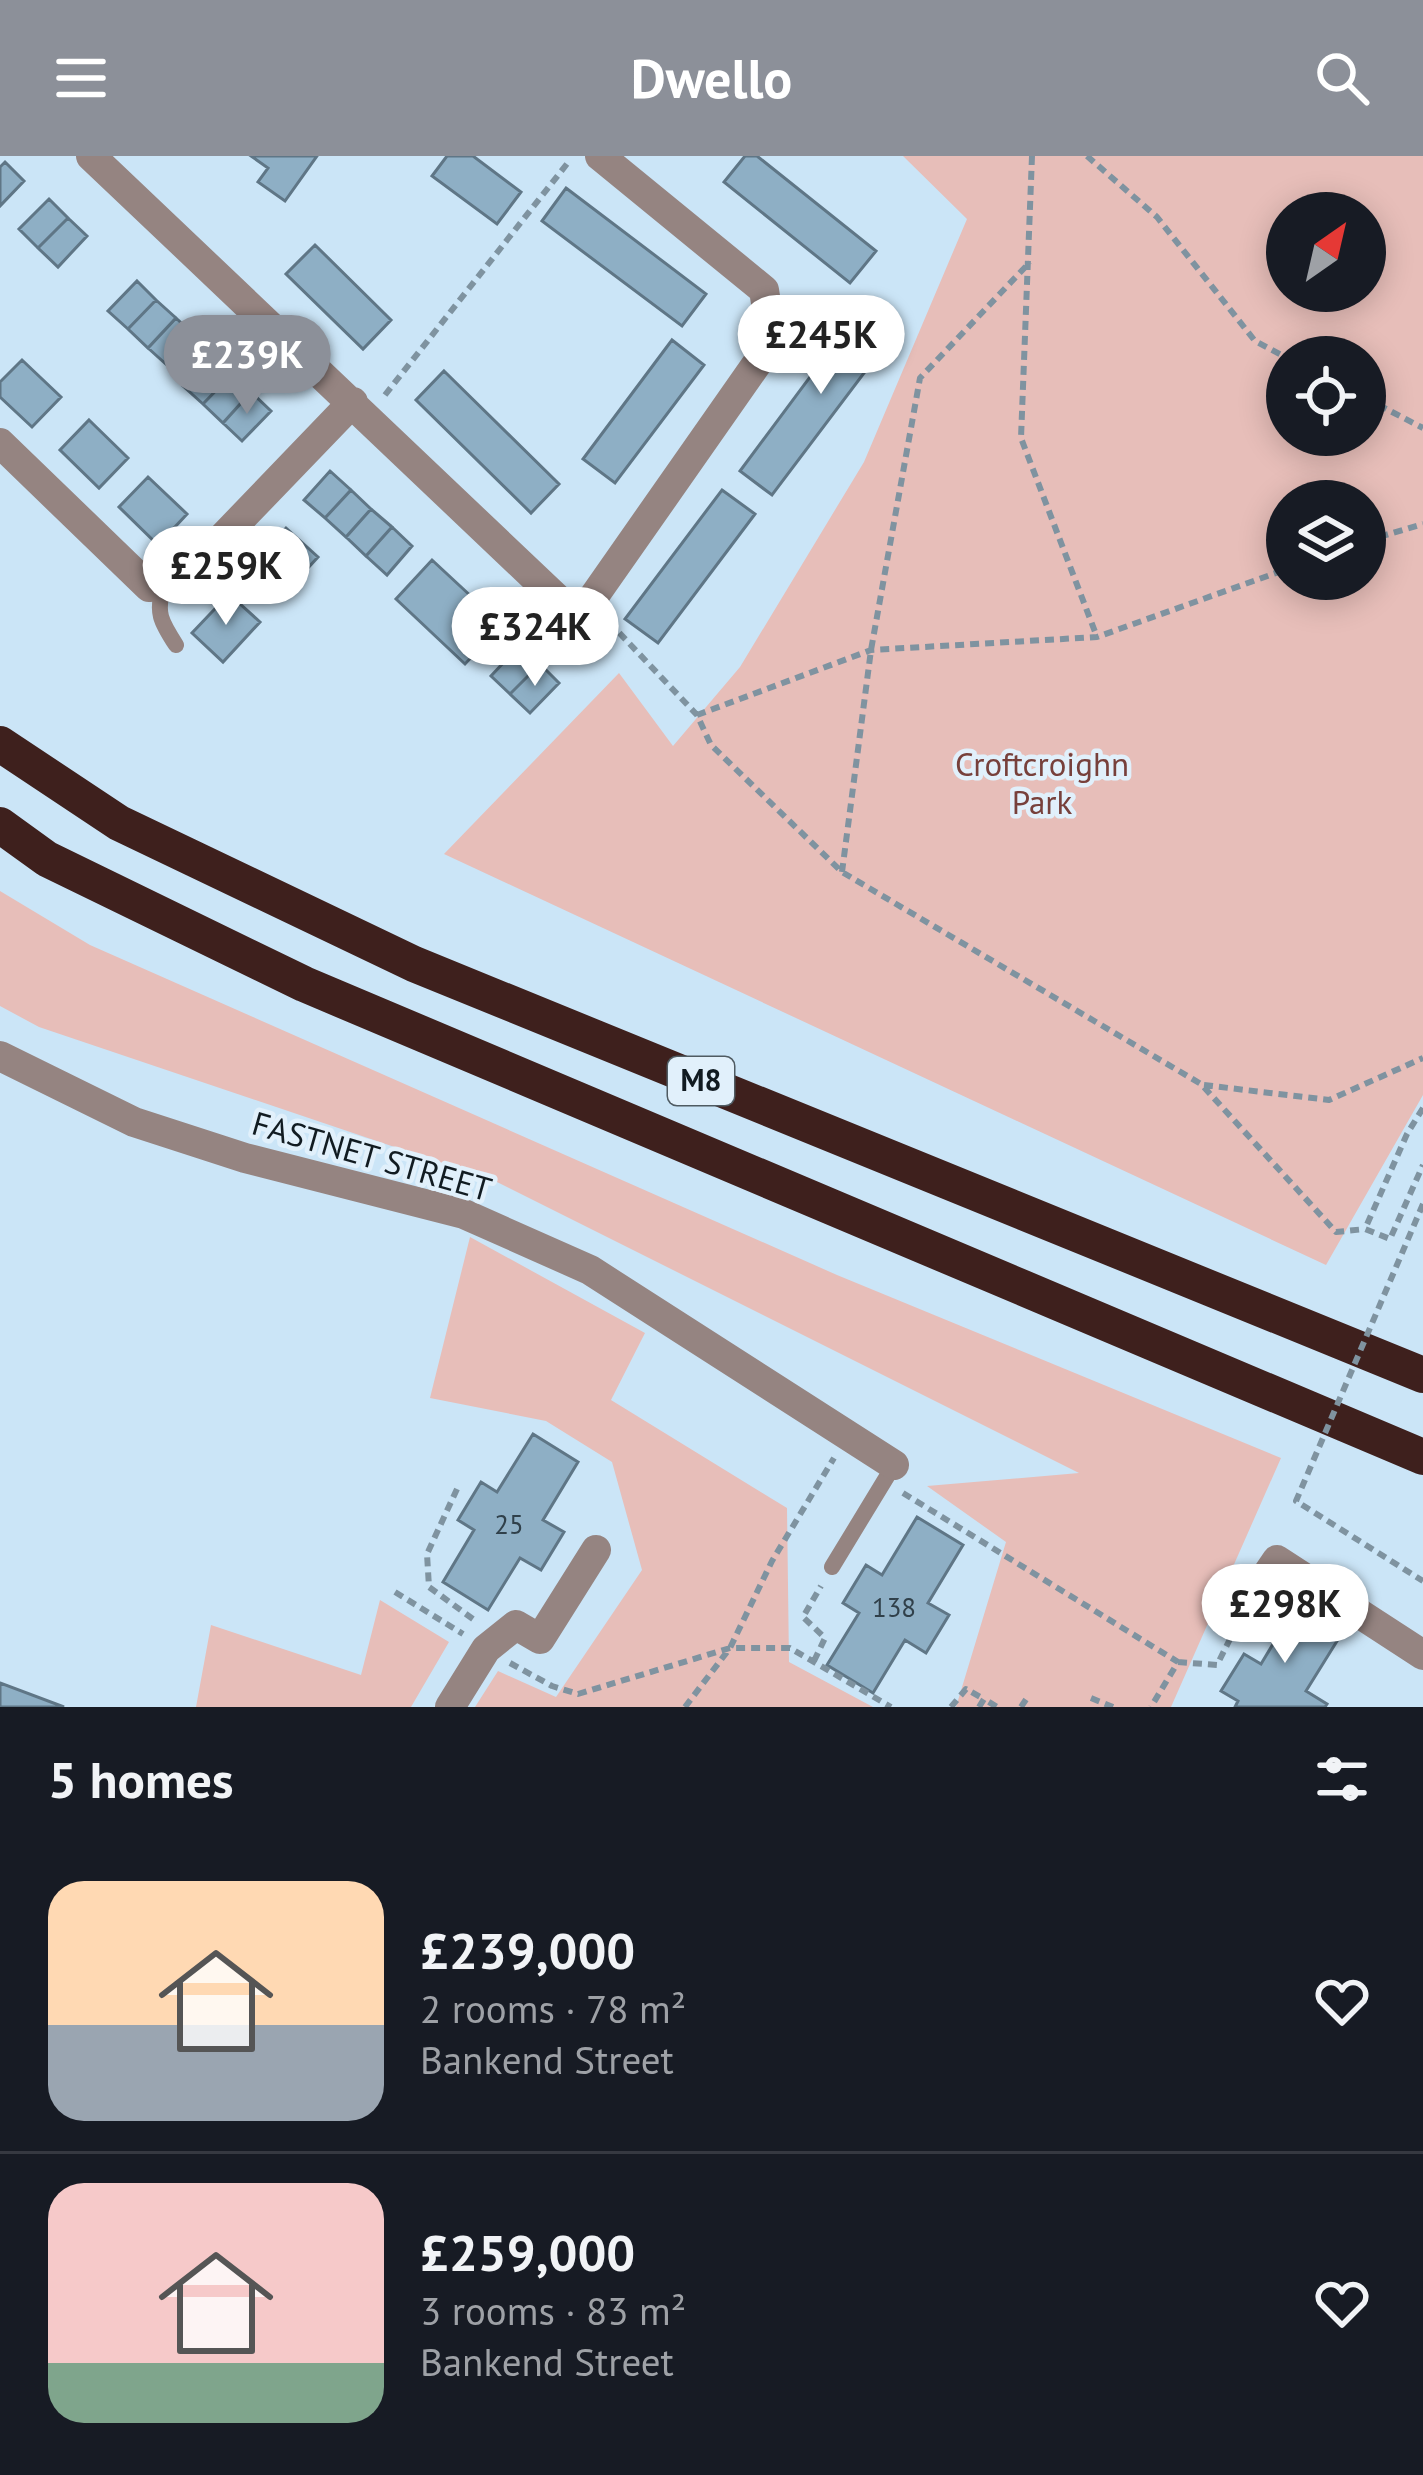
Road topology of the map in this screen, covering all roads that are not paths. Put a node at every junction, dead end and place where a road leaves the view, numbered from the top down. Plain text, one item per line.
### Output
1 (91, 156) edge
2 (620, 162) edge
3 (360, 409) junction
4 (0, 443) edge
5 (164, 586) junction
6 (176, 645) dead end
7 (0, 745) edge
8 (0, 825) edge
9 (0, 1056) edge
10 (1423, 1375) edge
11 (1423, 1457) edge
12 (889, 1473) joint
13 (596, 1550) dead end
14 (832, 1567) road end
15 (1245, 1607) road end
16 (1423, 1655) edge
17 (450, 1707) edge

1 - 3 street
2 - 3 street
3 - 5 street
4 - 5 street
5 - 6 lane
7 - 10 highway, M8
8 - 11 highway, M8
9 - 12 street, FASTNET STREET
12 - 14 lane
13 - 17 street
15 - 16 street

